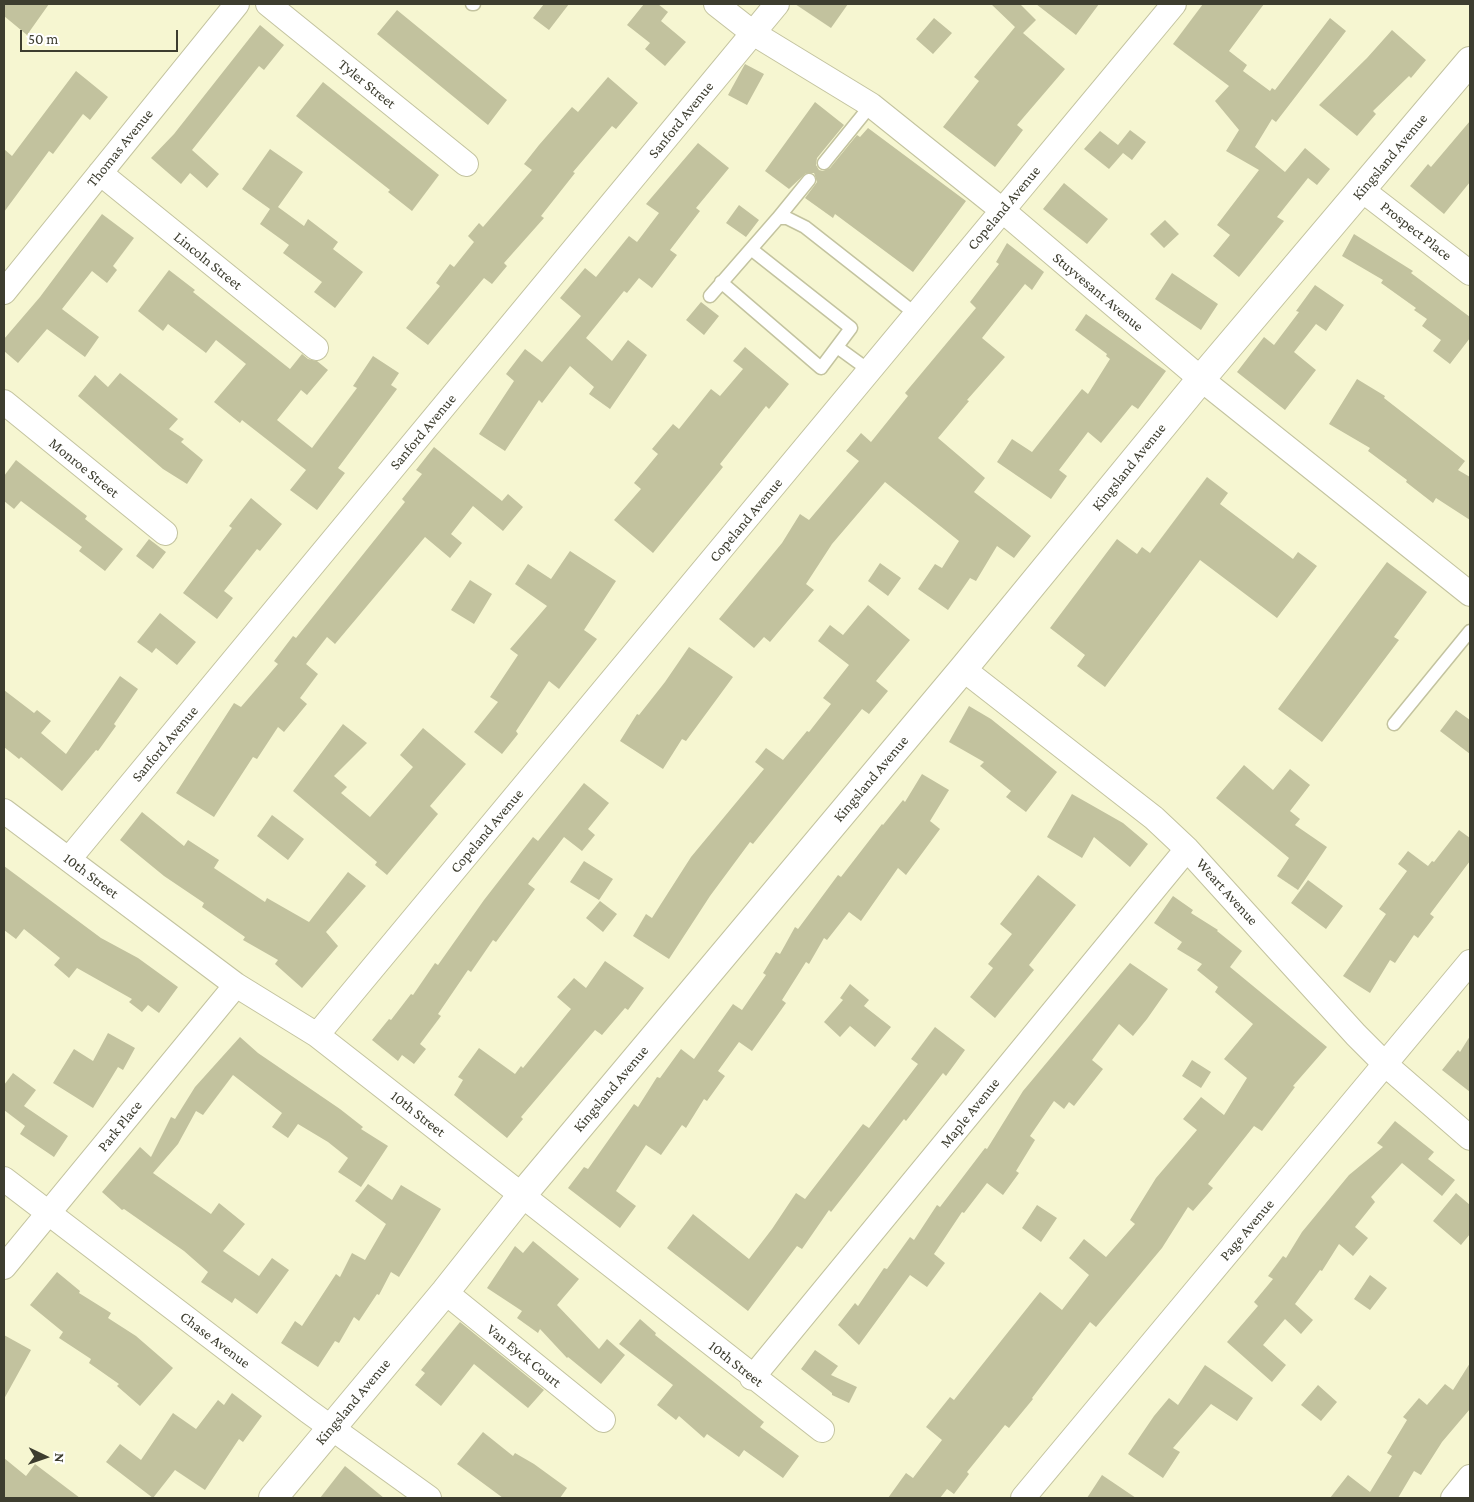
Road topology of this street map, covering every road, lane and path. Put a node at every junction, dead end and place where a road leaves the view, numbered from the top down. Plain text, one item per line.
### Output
1 (237, 4) edge
2 (268, 4) edge
3 (716, 4) edge
4 (777, 4) edge
5 (1174, 4) edge
6 (753, 33) junction
7 (1470, 61) edge
8 (871, 105) junction
9 (824, 163) dead end
10 (466, 164) dead end
11 (100, 173) junction
12 (809, 180) dead end
13 (1362, 190) junction
14 (1002, 210) junction
15 (778, 218) junction
16 (750, 249) junction
17 (1470, 273) edge
18 (722, 282) junction
19 (4, 292) edge
20 (710, 296) dead end
21 (917, 315) junction
22 (838, 347) junction
23 (316, 348) dead end
24 (870, 371) junction
25 (1201, 379) junction
26 (4, 402) edge
27 (165, 533) dead end
28 (1470, 594) edge
29 (1470, 631) edge
30 (963, 669) junction
31 (1394, 724) dead end
32 (4, 811) edge
33 (1187, 849) junction
34 (69, 859) junction
35 (1470, 962) edge
36 (236, 985) junction
37 (317, 1036) junction
38 (1386, 1065) junction
39 (1470, 1138) edge
40 (4, 1179) edge
41 (522, 1195) junction
42 (49, 1213) junction
43 (4, 1267) edge
44 (444, 1292) junction
45 (752, 1378) junction
46 (603, 1420) dead end
47 (332, 1428) junction
48 (822, 1430) dead end
49 (1470, 1477) edge
50 (273, 1498) edge
51 (429, 1498) edge
52 (1023, 1498) edge
53 (1453, 1498) edge

1 - 11 street, Thomas Avenue
2 - 10 street, Tyler Street
3 - 6 street, Stuyvesant Avenue
4 - 6 street, Sanford Avenue
5 - 14 street, Copeland Avenue
6 - 8 street, Stuyvesant Avenue
6 - 34 street, Sanford Avenue
7 - 13 main road, Kingsland Avenue
8 - 9 lane
8 - 14 street, Stuyvesant Avenue
11 - 19 street, Thomas Avenue
11 - 23 street, Lincoln Street
12 - 15 lane
13 - 17 street, Prospect Place
13 - 25 main road, Kingsland Avenue
14 - 21 street, Copeland Avenue
14 - 25 street, Stuyvesant Avenue
15 - 16 lane
15 - 21 lane
16 - 18 lane
16 - 22 lane
18 - 20 lane
18 - 22 lane
21 - 24 street, Copeland Avenue
22 - 24 lane
24 - 37 street, Copeland Avenue
25 - 28 street, Stuyvesant Avenue
25 - 30 main road, Kingsland Avenue
26 - 27 street, Monroe Street
29 - 31 lane
30 - 33 street, Weart Avenue
30 - 41 main road, Kingsland Avenue
32 - 34 street, 10th Street
33 - 38 street, Weart Avenue
33 - 45 street, Maple Avenue
34 - 36 street, 10th Street
35 - 38 street, Page Avenue
36 - 37 street, 10th Street
36 - 42 street, Park Place
37 - 41 street, 10th Street
38 - 39 street, Weart Avenue
38 - 52 street, Page Avenue
40 - 42 street, Chase Avenue
41 - 44 main road, Kingsland Avenue
41 - 45 street, 10th Street
42 - 43 street, Park Place
42 - 47 street, Chase Avenue
44 - 46 street, Van Eyck Court
44 - 47 main road, Kingsland Avenue
45 - 48 street, 10th Street
47 - 50 main road, Kingsland Avenue
47 - 51 street, Chase Avenue
49 - 53 street

